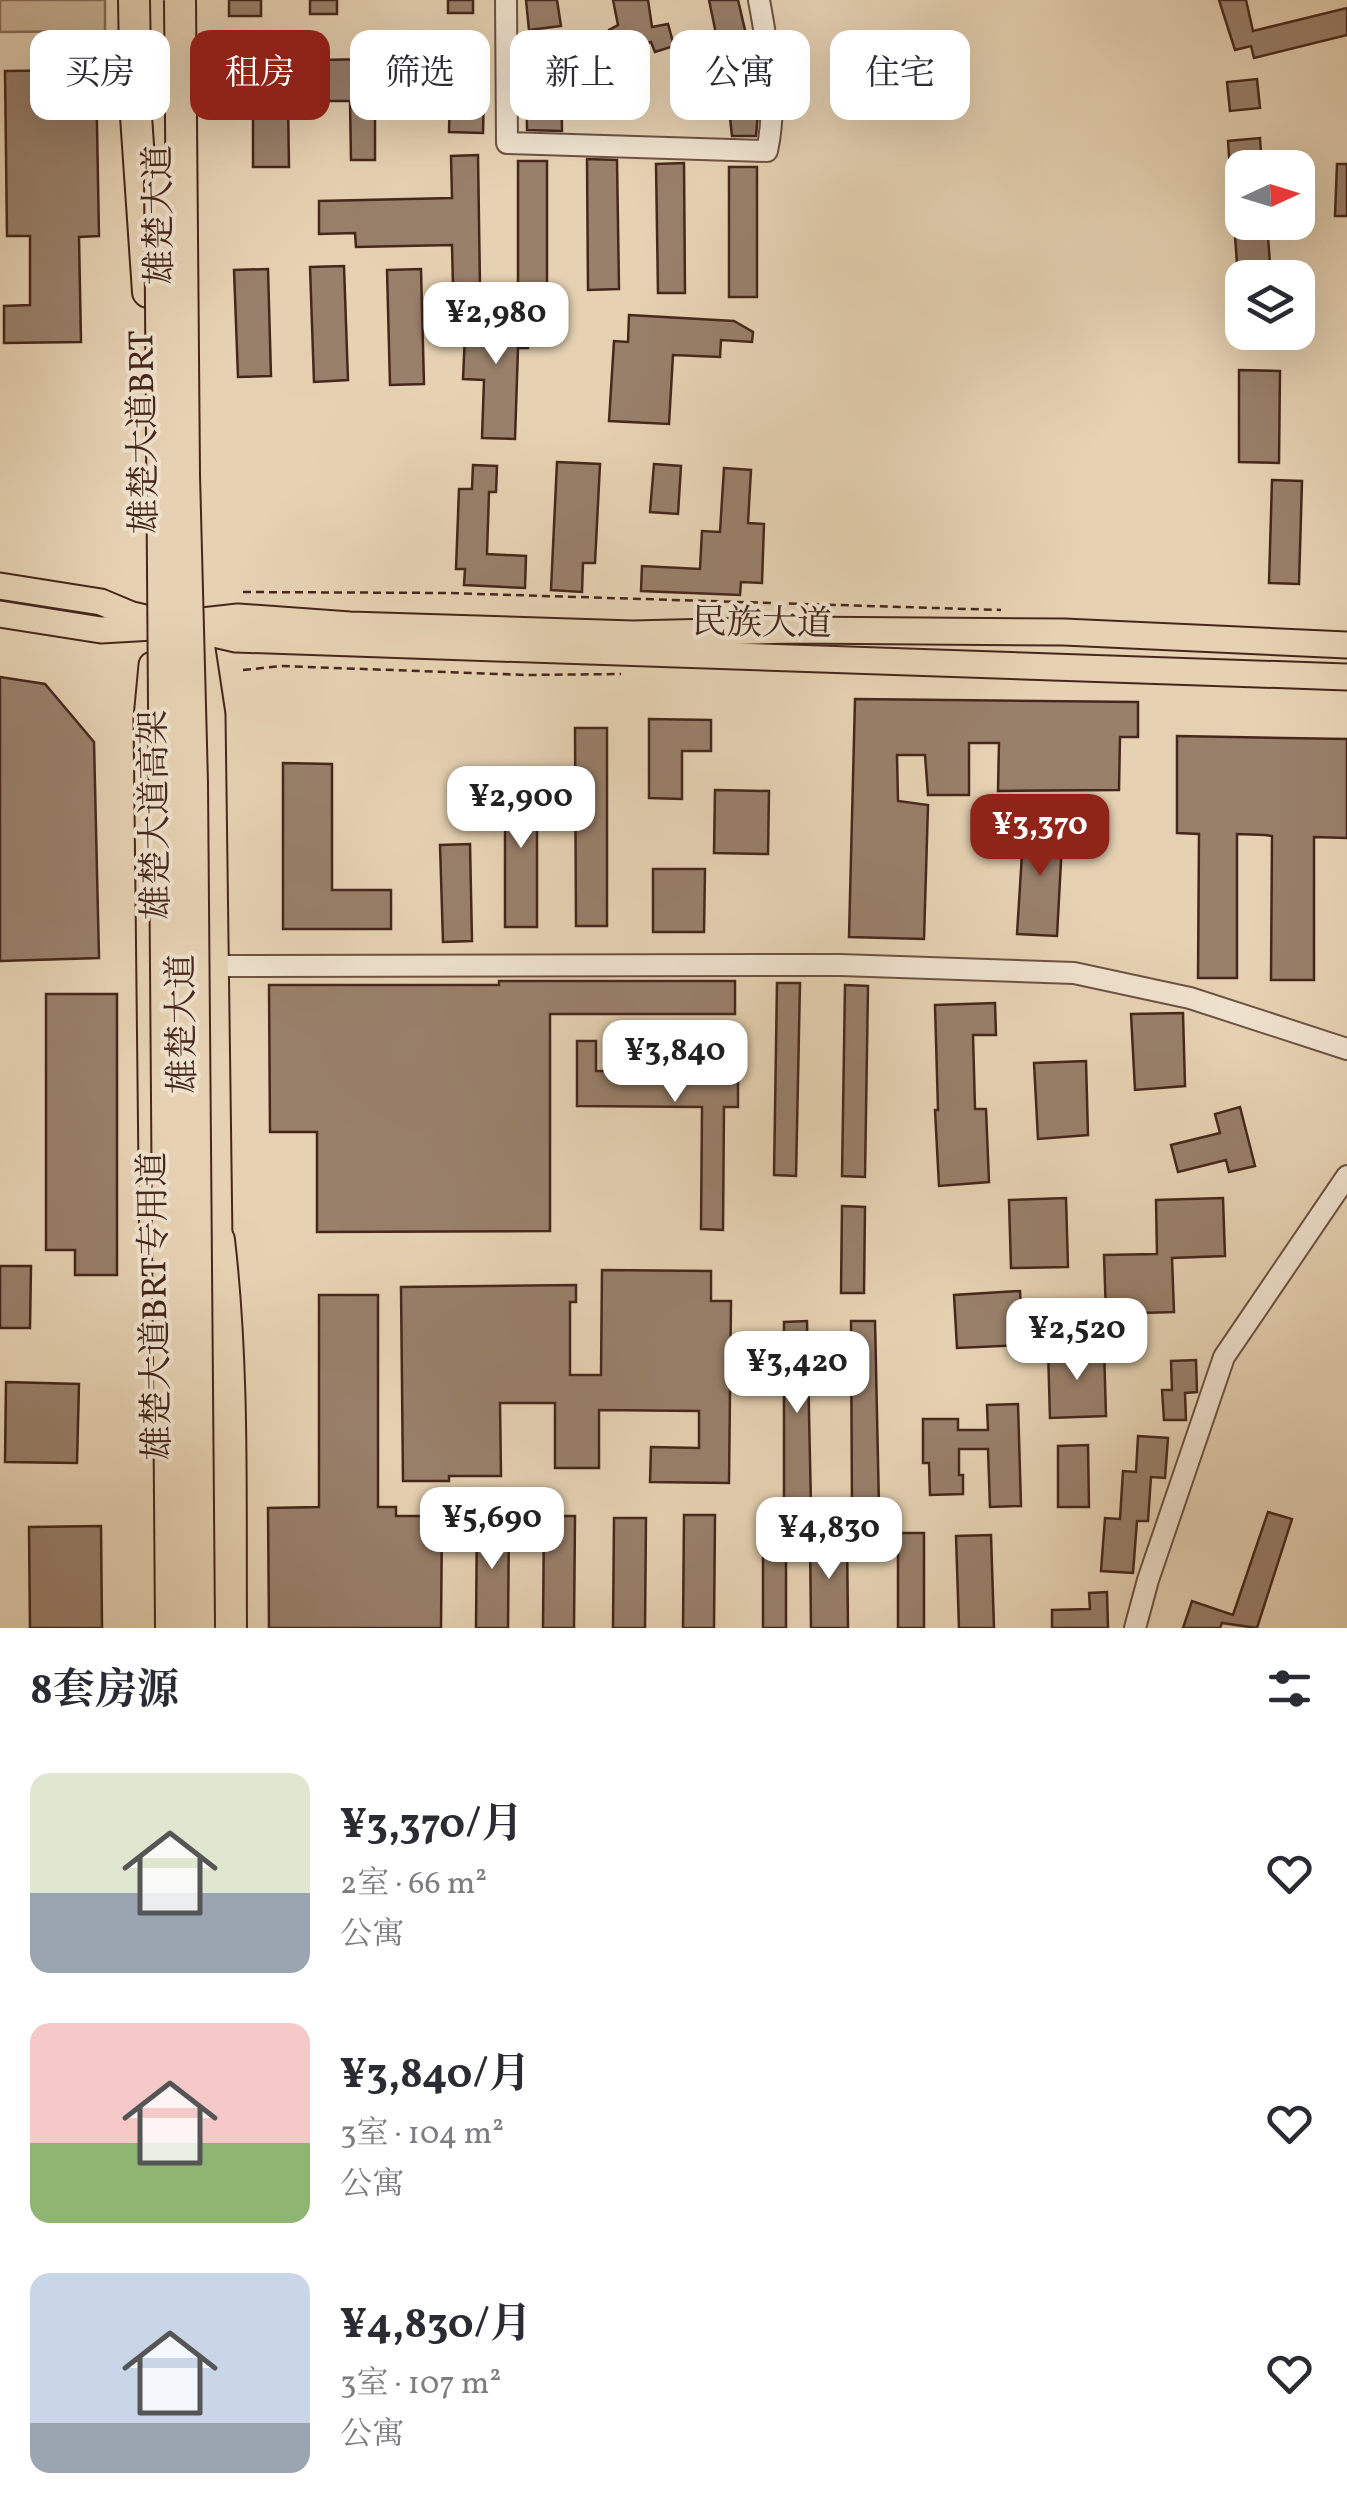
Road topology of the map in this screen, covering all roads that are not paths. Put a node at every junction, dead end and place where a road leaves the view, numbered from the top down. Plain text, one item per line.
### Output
1 (134, 0) edge
2 (148, 0) edge
3 (160, 0) edge
4 (170, 0) edge
5 (180, 0) edge
6 (190, 0) edge
7 (506, 0) edge
8 (759, 0) edge
9 (150, 321) junction
10 (0, 586) edge
11 (0, 614) edge
12 (177, 624) junction
13 (1347, 645) edge
14 (1347, 677) edge
15 (215, 966) junction
16 (1347, 1049) edge
17 (1347, 1176) edge
18 (220, 1240) junction
19 (158, 1628) edge
20 (171, 1628) edge
21 (190, 1628) edge
22 (199, 1628) edge
23 (215, 1628) edge
24 (231, 1628) edge
25 (1136, 1628) edge

1 - 9 highway
2 - 9 main road, 雄楚大道
3 - 20 highway, 雄楚大道高架, bridge
4 - 12 street, 雄楚大道BRT
5 - 22 highway, 雄楚大道高架, bridge
6 - 12 main road, 雄楚大道
7 - 8 street
9 - 12 main road, 雄楚大道
10 - 12 main road, 民族大道
11 - 12 main road, 民族大道
12 - 13 main road, 民族大道
12 - 14 main road, 民族大道
12 - 15 main road, 雄楚大道
12 - 19 main road, 雄楚大道
12 - 21 street, 雄楚大道BRT专用道
15 - 16 street
15 - 18 main road, 雄楚大道
17 - 25 street
18 - 23 main road, 雄楚大道
18 - 24 highway

